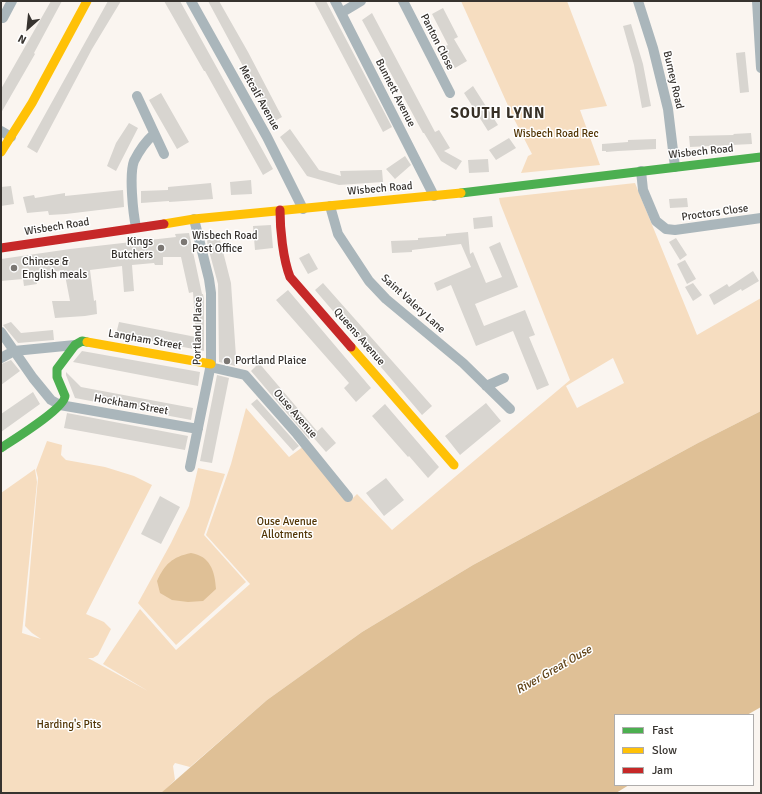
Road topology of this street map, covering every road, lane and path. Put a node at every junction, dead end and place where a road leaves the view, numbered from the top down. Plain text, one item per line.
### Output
1 (12, 1) edge
2 (88, 1) edge
3 (191, 1) edge
4 (335, 1) edge
5 (361, 1) edge
6 (403, 1) edge
7 (638, 1) edge
8 (757, 1) edge
9 (341, 13) junction
10 (3, 18) dead end
11 (761, 68) edge
12 (450, 93) dead end
13 (136, 96) dead end
14 (1, 131) edge
15 (154, 134) junction
16 (11, 137) junction
17 (1, 152) edge
18 (164, 154) dead end
19 (761, 157) edge
20 (675, 167) junction
21 (641, 171) junction
22 (434, 196) junction
23 (330, 206) junction
24 (303, 209) junction
25 (280, 210) junction
26 (761, 218) edge
27 (194, 219) junction
28 (136, 227) junction
29 (1, 248) edge
30 (1, 332) edge
31 (75, 345) junction
32 (14, 351) junction
33 (1, 358) edge
34 (210, 366) junction
35 (504, 378) dead end
36 (486, 386) junction
37 (60, 405) junction
38 (510, 409) dead end
39 (198, 429) junction
40 (1, 448) edge
41 (454, 465) dead end
42 (190, 467) dead end
43 (348, 496) dead end

1 - 10 street
2 - 16 street
3 - 24 street, Metcalf Avenue
4 - 9 street, Bunnett Avenue
5 - 9 street
6 - 12 street, Panton Close
7 - 20 street, Burney Road
8 - 11 street
9 - 22 street, Bunnett Avenue
13 - 15 street
14 - 16 street
15 - 18 street
15 - 28 street
16 - 17 street
19 - 20 street, Wisbech Road
20 - 21 street, Wisbech Road
21 - 22 street, Wisbech Road
21 - 26 street, Proctors Close
22 - 23 street, Wisbech Road
23 - 24 street, Wisbech Road
23 - 36 street, Saint Valery Lane
24 - 25 street, Wisbech Road
25 - 27 street, Wisbech Road
25 - 41 street, Queens Avenue
27 - 28 street, Wisbech Road
27 - 34 street, Portland Place
28 - 29 street, Wisbech Road
30 - 32 street
31 - 32 street
31 - 34 street, Langham Street
31 - 37 street
32 - 33 street
32 - 37 street
34 - 39 street, Portland Place
34 - 43 street, Ouse Avenue
35 - 36 street
36 - 38 street, Saint Valery Lane
37 - 39 street, Hockham Street
37 - 40 street
39 - 42 street, Portland Place

